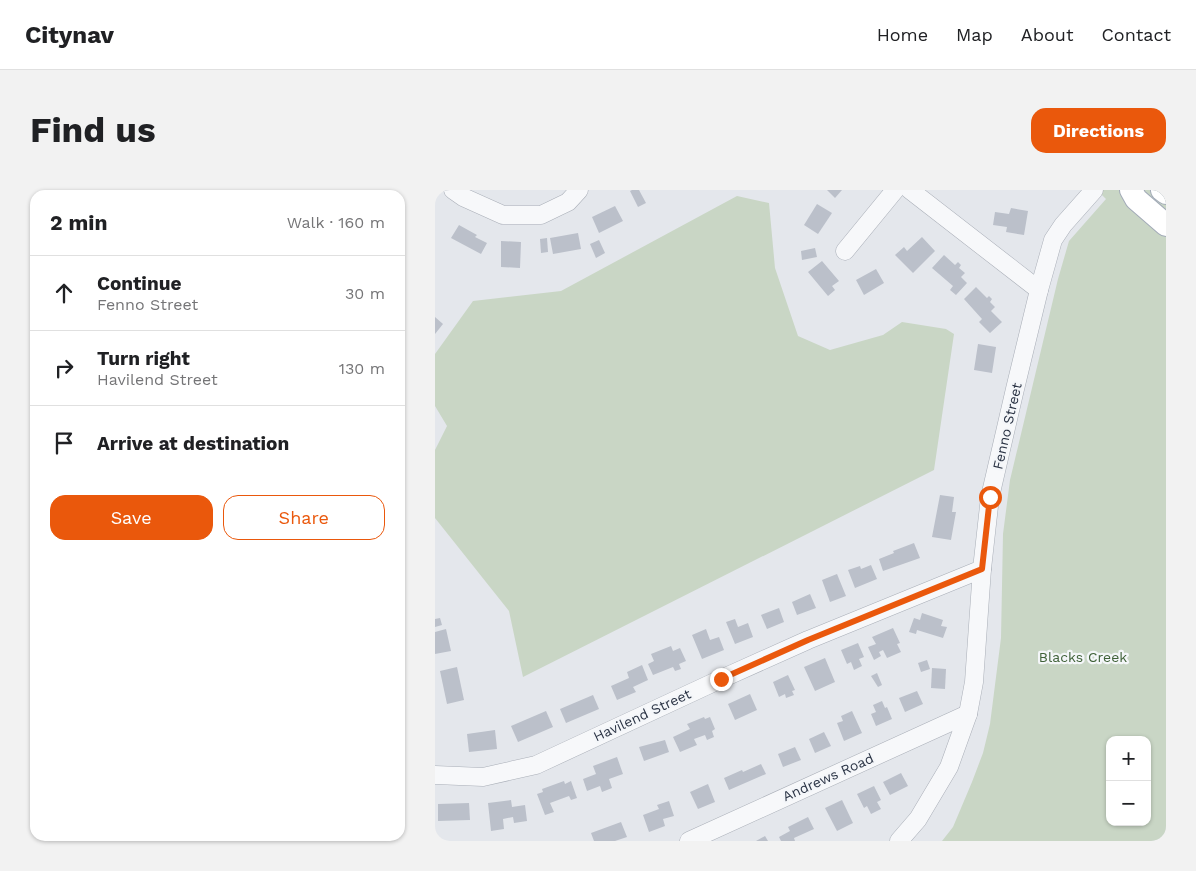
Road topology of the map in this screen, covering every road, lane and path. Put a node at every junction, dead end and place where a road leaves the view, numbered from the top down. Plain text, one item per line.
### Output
1 (453, 190) edge
2 (579, 190) edge
3 (895, 190) edge
4 (910, 190) edge
5 (1094, 190) edge
6 (1131, 190) edge
7 (1162, 190) edge
8 (1166, 193) edge
9 (1166, 225) edge
10 (845, 251) dead end
11 (1039, 290) junction
12 (982, 569) junction
13 (968, 714) junction
14 (435, 775) edge
15 (689, 841) edge
16 (899, 841) edge

1 - 2 street
3 - 10 street
4 - 11 street
5 - 11 street, Fenno Street
6 - 9 main road
7 - 8 main road
11 - 12 street, Fenno Street
12 - 13 street, Fenno Street
12 - 14 street, Havilend Street
13 - 15 street, Andrews Road
13 - 16 street, Fenno Street

